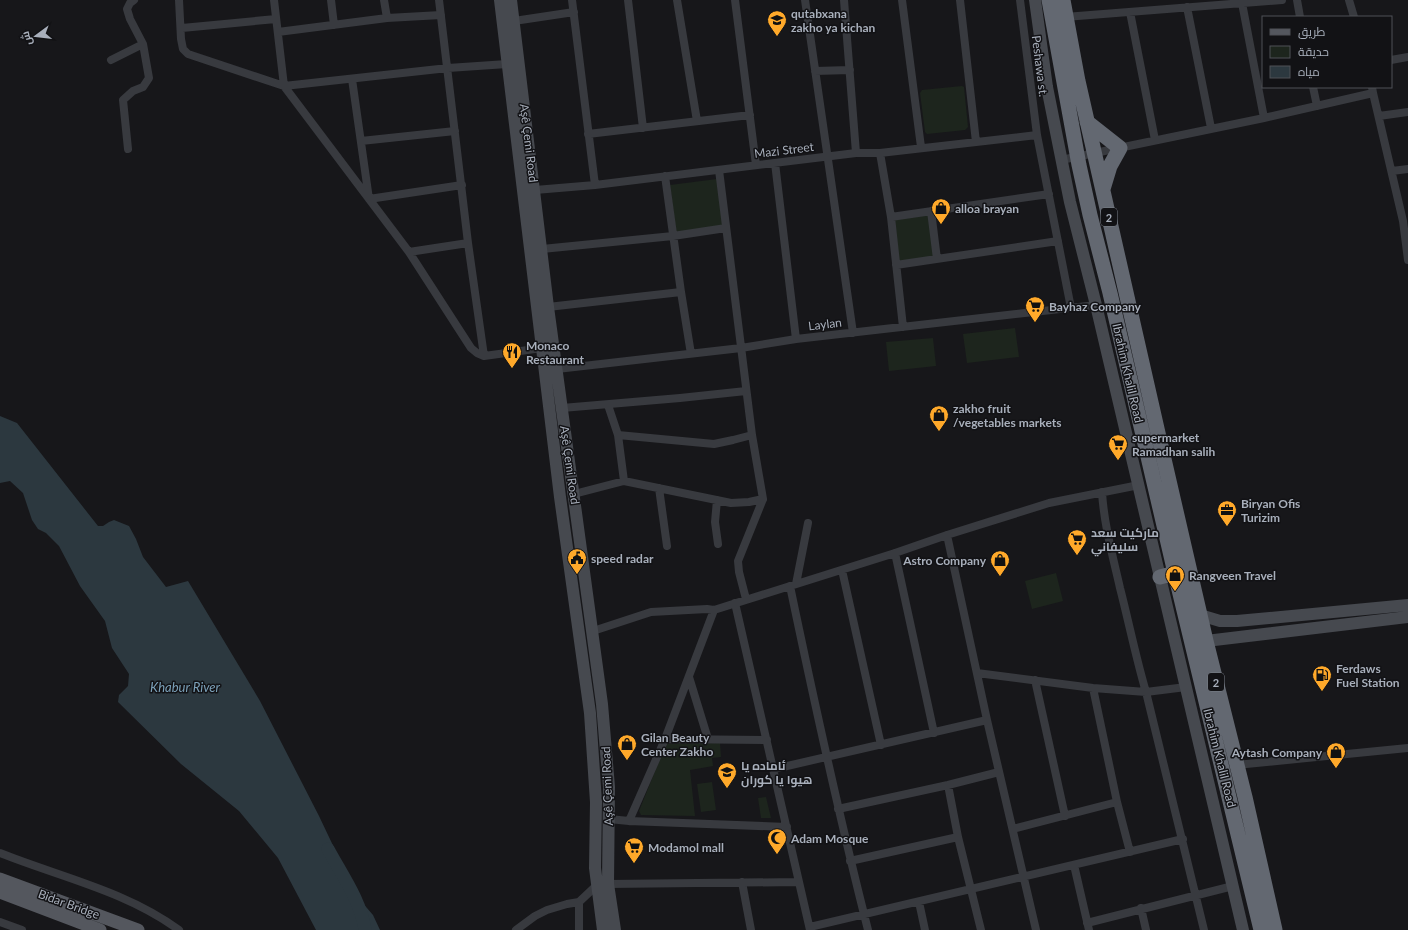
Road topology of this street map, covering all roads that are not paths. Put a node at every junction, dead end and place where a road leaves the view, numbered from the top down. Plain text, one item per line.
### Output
1 (134, 0) edge
2 (179, 0) edge
3 (274, 0) edge
4 (331, 0) edge
5 (384, 0) edge
6 (439, 0) edge
7 (500, 0) edge
8 (511, 0) edge
9 (572, 0) edge
10 (628, 0) edge
11 (678, 0) edge
12 (735, 0) edge
13 (805, 0) edge
14 (844, 0) edge
15 (902, 0) edge
16 (960, 0) edge
17 (1020, 0) edge
18 (1035, 0) edge
19 (1049, 0) edge
20 (1063, 0) edge
21 (1282, 0) edge
22 (1297, 0) edge
23 (1349, 0) edge
24 (1242, 3) junction
25 (1187, 7) junction
26 (574, 12) junction
27 (1130, 12) junction
28 (441, 16) junction
29 (1300, 16) edge
30 (1354, 16) edge
31 (1066, 17) junction
32 (387, 18) junction
33 (276, 19) junction
34 (514, 21) junction
35 (334, 25) junction
36 (182, 28) junction
37 (278, 32) junction
38 (143, 44) junction
39 (1408, 57) edge
40 (111, 60) dead end
41 (1392, 60) edge
42 (507, 64) junction
43 (448, 68) junction
44 (850, 70) junction
45 (815, 71) junction
46 (352, 79) junction
47 (284, 86) junction
48 (1313, 88) edge
49 (1373, 90) edge
50 (1317, 106) junction
51 (1408, 112) edge
52 (750, 115) junction
53 (1379, 116) junction
54 (1264, 118) junction
55 (697, 122) junction
56 (1087, 122) junction
57 (643, 128) junction
58 (1211, 128) junction
59 (455, 131) junction
60 (588, 134) junction
61 (1037, 135) junction
62 (1155, 140) junction
63 (361, 141) junction
64 (976, 142) junction
65 (921, 147) junction
66 (1120, 148) junction
67 (128, 149) dead end
68 (856, 153) junction
69 (880, 153) junction
70 (1094, 153) junction
71 (827, 156) junction
72 (1077, 157) junction
73 (1061, 160) junction
74 (775, 163) junction
75 (756, 165) junction
76 (1408, 169) edge
77 (719, 170) junction
78 (1392, 171) junction
79 (665, 176) junction
80 (462, 185) junction
81 (594, 185) junction
82 (535, 190) junction
83 (1103, 190) junction
84 (1049, 194) junction
85 (369, 199) junction
86 (932, 211) junction
87 (891, 217) junction
88 (1406, 220) edge
89 (726, 228) junction
90 (673, 236) junction
91 (1058, 241) junction
92 (468, 243) junction
93 (542, 249) junction
94 (409, 252) junction
95 (937, 259) junction
96 (1408, 260) edge
97 (896, 265) junction
98 (681, 292) junction
99 (1096, 304) junction
100 (548, 307) junction
101 (1071, 308) junction
102 (903, 327) junction
103 (853, 333) junction
104 (796, 340) junction
105 (542, 348) junction
106 (741, 348) junction
107 (691, 354) junction
108 (484, 356) junction
109 (557, 369) junction
110 (746, 390) junction
111 (608, 405) junction
112 (562, 408) junction
113 (618, 435) junction
114 (752, 435) junction
115 (624, 481) junction
116 (1139, 485) junction
117 (659, 488) junction
118 (1102, 492) junction
119 (574, 494) junction
120 (763, 499) junction
121 (717, 500) junction
122 (808, 523) dead end
123 (947, 535) junction
124 (718, 544) dead end
125 (667, 546) dead end
126 (896, 553) junction
127 (842, 570) junction
128 (1175, 573) junction
129 (1160, 577) junction
130 (793, 585) junction
131 (746, 599) junction
132 (735, 603) junction
133 (1408, 605) edge
134 (714, 610) junction
135 (1200, 615) junction
136 (1408, 617) edge
137 (593, 631) junction
138 (1206, 641) junction
139 (977, 673) junction
140 (689, 677) junction
141 (1035, 680) junction
142 (1186, 687) junction
143 (1093, 688) junction
144 (1146, 692) junction
145 (987, 720) junction
146 (934, 733) junction
147 (665, 739) junction
148 (708, 739) junction
149 (767, 740) junction
150 (881, 745) junction
151 (1408, 748) edge
152 (826, 757) junction
153 (1236, 765) junction
154 (774, 770) junction
155 (999, 772) junction
156 (948, 785) junction
157 (1238, 799) junction
158 (1117, 802) junction
159 (838, 808) junction
160 (1065, 816) junction
161 (609, 819) junction
162 (630, 821) junction
163 (787, 826) junction
164 (1013, 829) junction
165 (958, 837) junction
166 (1183, 839) junction
167 (1248, 841) junction
168 (1130, 852) junction
169 (0, 853) edge
170 (850, 861) junction
171 (1074, 865) junction
172 (1024, 877) junction
173 (0, 879) edge
174 (742, 882) junction
175 (799, 882) junction
176 (608, 884) junction
177 (596, 886) junction
178 (1233, 886) junction
179 (971, 889) junction
180 (0, 892) edge
181 (1196, 895) junction
182 (579, 902) junction
183 (919, 902) junction
184 (1141, 908) junction
185 (864, 915) junction
186 (0, 922) edge
187 (1088, 926) edge
188 (518, 929) edge
189 (810, 929) edge
190 (22, 930) edge
191 (100, 930) edge
192 (138, 930) edge
193 (179, 930) edge
194 (579, 930) edge
195 (603, 930) edge
196 (615, 930) edge
197 (751, 930) edge
198 (868, 930) edge
199 (925, 930) edge
200 (981, 930) edge
201 (1036, 930) edge
202 (1146, 930) edge
203 (1204, 930) edge
204 (1243, 930) edge
205 (1261, 930) edge
206 (1275, 930) edge

1 - 38 street
2 - 36 street
3 - 33 street
4 - 35 street
5 - 32 street
6 - 28 street
7 - 42 main road, Aşê Çemi Road
8 - 34 main road, Aşê Çemi Road
9 - 26 street
10 - 57 street
11 - 55 street
12 - 52 street
13 - 45 street
14 - 44 street
15 - 65 street
16 - 64 street
17 - 61 street, Peshawa st.
18 - 73 main road, Ibrahim Khalil Road
19 - 72 highway, Ibrahim Khalil Road / 2
20 - 31 highway, Ibrahim Khalil Road / 2
21 - 24 street
22 - 29 street
23 - 30 street
24 - 25 street
24 - 54 street
25 - 27 street
25 - 58 street
26 - 34 street
26 - 60 street
27 - 31 street
27 - 62 street
28 - 32 street
28 - 43 street
31 - 56 highway, Ibrahim Khalil Road / 2
32 - 35 street
33 - 36 street
33 - 37 street
34 - 82 main road, Aşê Çemi Road
35 - 37 street
36 - 47 street
37 - 47 street
38 - 40 street
38 - 67 street
39 - 41 street
42 - 43 street
42 - 105 main road, Aşê Çemi Road
43 - 46 street
43 - 59 street
44 - 45 street
44 - 68 street
45 - 71 street
46 - 47 street
46 - 63 street
47 - 85 street
48 - 50 street
49 - 50 street
49 - 53 street
50 - 54 street
51 - 53 street
52 - 55 street
52 - 75 street
53 - 78 street
54 - 58 street
55 - 57 street
56 - 66 highway
56 - 70 highway, Ibrahim Khalil Road / 2
57 - 60 street
58 - 62 street
59 - 63 street
59 - 80 street
60 - 81 street
61 - 64 street, Mazi Street
61 - 84 street, Peshawa st.
62 - 66 street
63 - 85 street
64 - 65 street, Mazi Street
65 - 69 street, Mazi Street
66 - 70 street
66 - 83 highway
68 - 69 street, Mazi Street
68 - 71 street, Mazi Street
69 - 87 street
70 - 72 street
70 - 83 highway, Ibrahim Khalil Road / 2
71 - 74 street, Mazi Street
71 - 103 street
72 - 73 street
72 - 128 highway, Ibrahim Khalil Road / 2
73 - 99 main road, Ibrahim Khalil Road
74 - 75 street, Mazi Street
74 - 104 street
75 - 77 street, Mazi Street
76 - 78 street
77 - 79 street, Mazi Street
77 - 89 street
78 - 88 street
79 - 81 street, Mazi Street
79 - 90 street
80 - 85 street
80 - 92 street
81 - 82 street, Mazi Street
82 - 93 main road, Aşê Çemi Road
83 - 135 highway, Ibrahim Khalil Road / 2
84 - 86 street
84 - 91 street, Peshawa st.
85 - 94 street
86 - 87 street
86 - 95 street
87 - 97 street
88 - 96 street
89 - 90 street
89 - 106 street
90 - 93 street
90 - 98 street
91 - 95 street
91 - 101 street, Peshawa st.
92 - 94 street
92 - 108 street
93 - 100 main road, Aşê Çemi Road
94 - 108 street
95 - 97 street
97 - 102 street
98 - 100 street
98 - 107 street
99 - 101 street, Laylan
99 - 116 main road, Ibrahim Khalil Road
100 - 109 main road, Aşê Çemi Road
101 - 102 street, Laylan
102 - 103 street, Laylan
103 - 104 street, Laylan
104 - 106 street, Laylan
105 - 108 street
105 - 177 main road, Aşê Çemi Road
106 - 107 street, Laylan
106 - 110 street
107 - 109 street, Laylan
109 - 112 main road, Aşê Çemi Road
110 - 111 street
110 - 114 street
111 - 112 street
111 - 113 street
112 - 119 main road, Aşê Çemi Road
113 - 114 street
113 - 115 street
114 - 120 street
115 - 117 street
115 - 119 street
116 - 118 street
116 - 129 main road, Ibrahim Khalil Road
117 - 121 street
117 - 125 street
118 - 123 street
118 - 144 street
119 - 137 main road, Aşê Çemi Road
120 - 121 street
120 - 131 street
121 - 124 street
122 - 130 street
123 - 126 street
123 - 139 street
126 - 127 street
126 - 146 street
127 - 130 street
127 - 150 street
128 - 129 highway
128 - 157 highway, Ibrahim Khalil Road / 2
129 - 142 main road, Ibrahim Khalil Road
130 - 131 street
130 - 152 street
131 - 132 street
132 - 134 street
132 - 149 street
133 - 135 main road
134 - 137 street
134 - 140 street
135 - 138 highway, Ibrahim Khalil Road / 2
136 - 138 main road
137 - 161 main road, Aşê Çemi Road
138 - 153 highway, Ibrahim Khalil Road / 2
139 - 141 street
139 - 145 street
140 - 147 street
140 - 148 street
141 - 143 street
141 - 160 street
142 - 144 street
142 - 178 main road, Ibrahim Khalil Road
143 - 144 street
143 - 158 street
144 - 166 street
145 - 146 street
145 - 155 street
146 - 150 street
147 - 148 street
147 - 162 street
148 - 149 street
149 - 154 street
150 - 152 street
151 - 153 street
152 - 154 street
152 - 159 street
153 - 157 highway, Ibrahim Khalil Road / 2
154 - 163 street
155 - 156 street
155 - 164 street
156 - 159 street
156 - 165 street
157 - 167 highway, Ibrahim Khalil Road / 2
158 - 160 street
158 - 168 street
159 - 170 street
160 - 164 street
161 - 162 street
161 - 176 main road, Aşê Çemi Road
162 - 163 street
163 - 175 street
164 - 172 street
165 - 170 street
165 - 179 street
166 - 168 street
166 - 181 street
167 - 205 highway, Ibrahim Khalil Road / 2
167 - 206 highway, Ibrahim Khalil Road / 2
168 - 171 street
169 - 193 street
170 - 185 street
171 - 172 street
171 - 187 street
172 - 179 street
172 - 201 street
173 - 192 main road, Bidar Bridge
174 - 175 street
174 - 176 street
174 - 197 street
175 - 189 street
176 - 196 main road, Aşê Çemi Road
177 - 182 street
177 - 195 main road, Aşê Çemi Road
178 - 181 street
178 - 204 main road, Ibrahim Khalil Road
179 - 183 street
179 - 200 street
180 - 191 main road, Bidar Bridge
181 - 184 street
181 - 203 street
182 - 188 street
182 - 194 street
183 - 185 street
183 - 199 street
184 - 187 street
184 - 202 street
185 - 189 street
185 - 198 street
186 - 190 street

